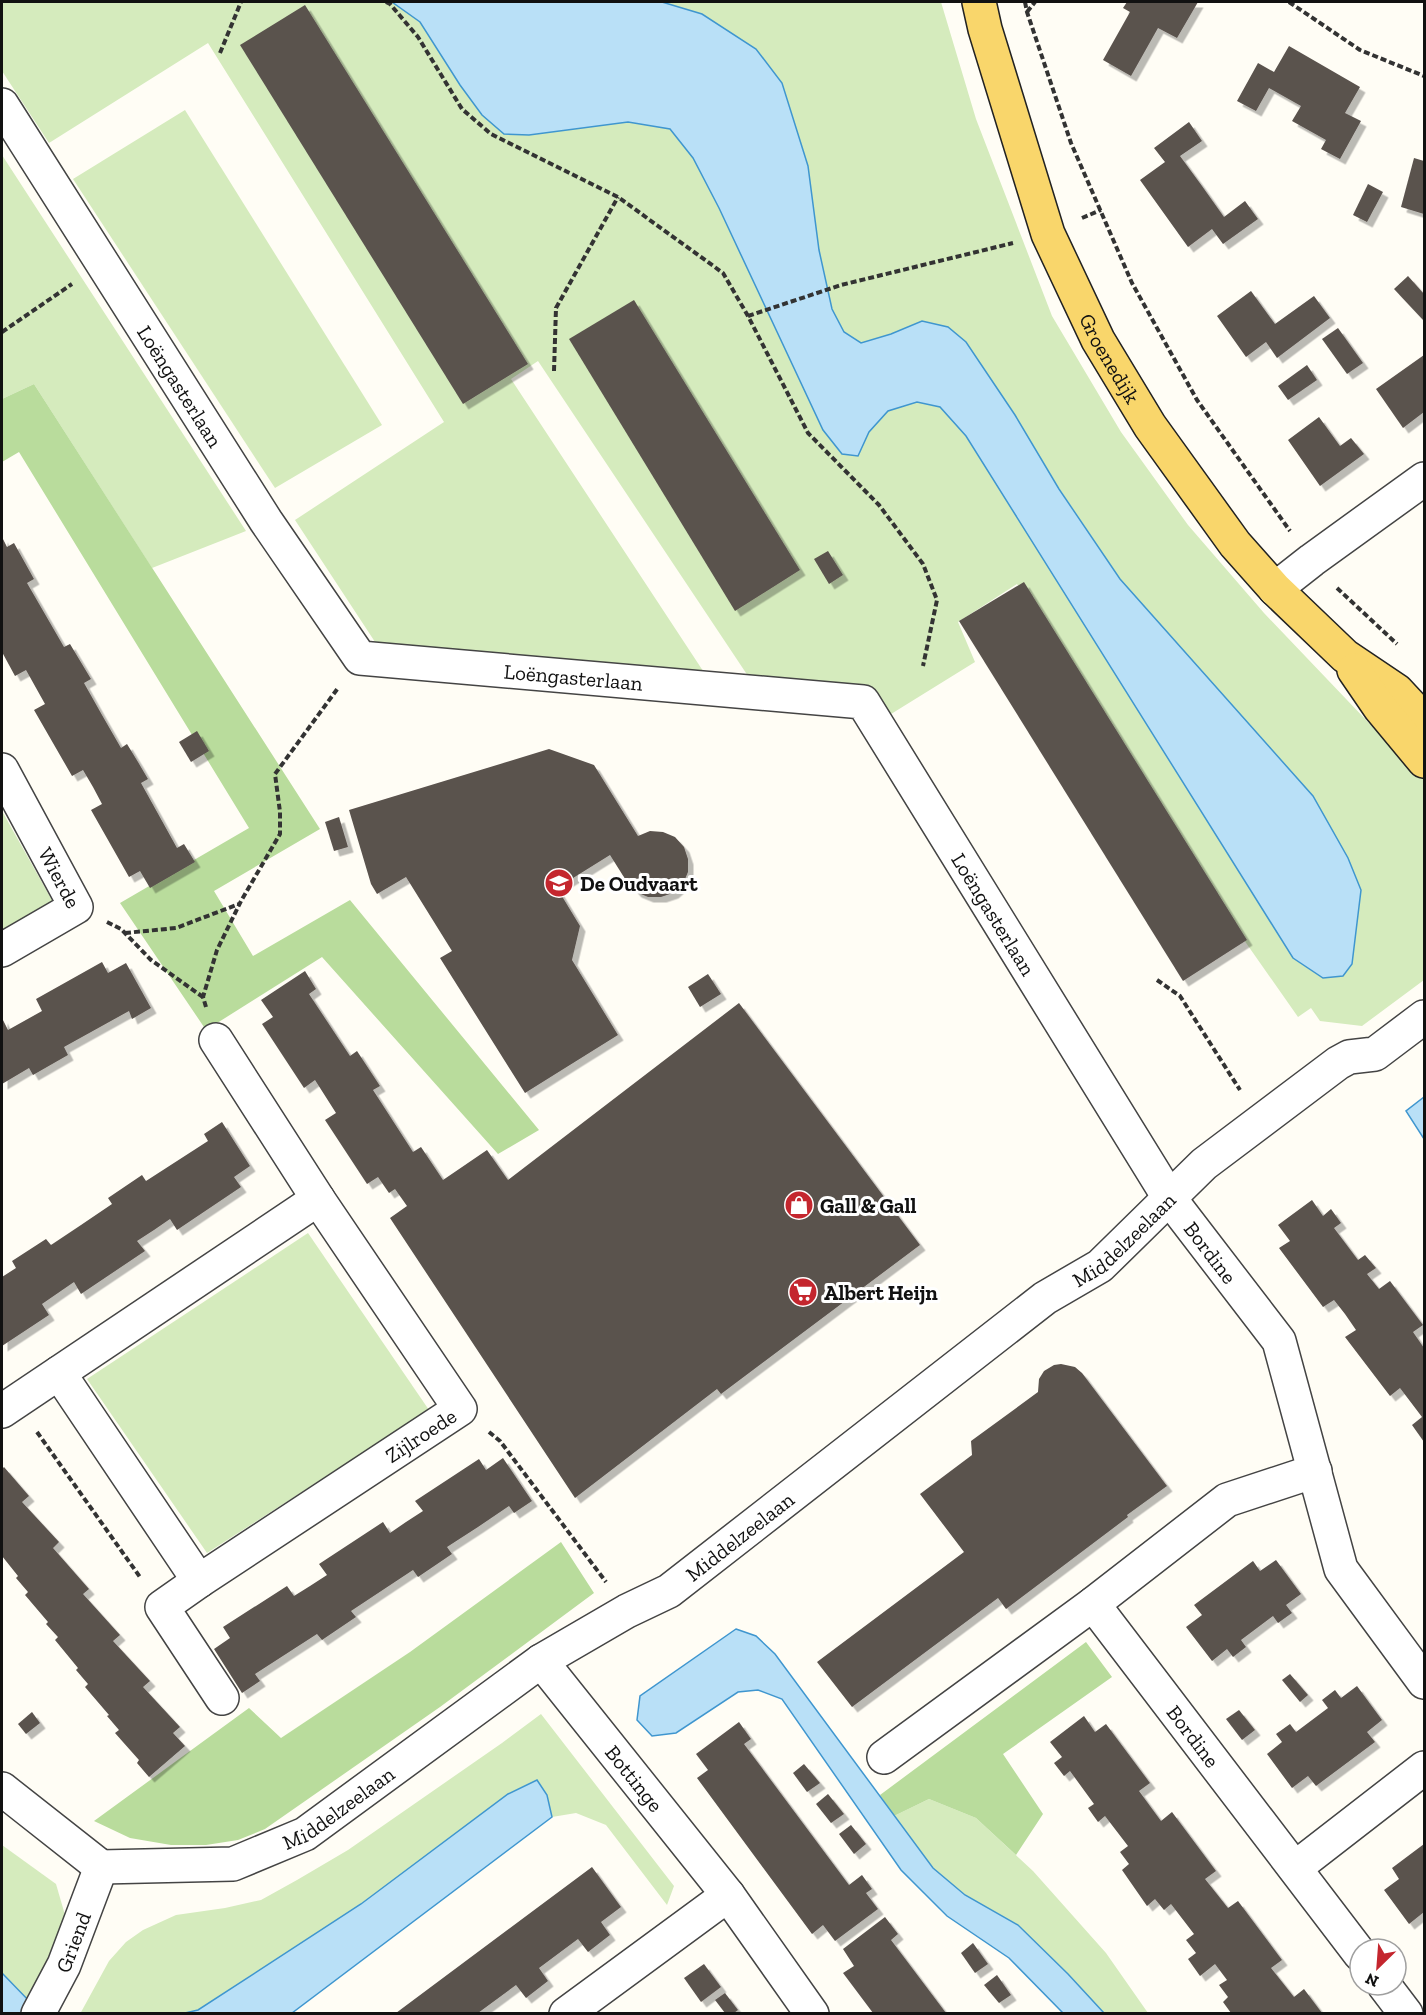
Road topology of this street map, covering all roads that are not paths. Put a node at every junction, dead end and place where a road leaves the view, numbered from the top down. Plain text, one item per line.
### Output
1 (979, 2) edge
2 (2, 105) edge
3 (1425, 479) edge
4 (1275, 589) junction
5 (1345, 656) junction
6 (1425, 720) edge
7 (1425, 761) edge
8 (2, 770) edge
9 (2, 950) edge
10 (1425, 1017) edge
11 (216, 1040) road end
12 (318, 1199) junction
13 (1170, 1199) junction
14 (59, 1373) junction
15 (9, 1407) edge
16 (1315, 1471) junction
17 (199, 1581) junction
18 (1093, 1604) junction
19 (541, 1661) junction
20 (1425, 1682) edge
21 (222, 1698) dead end
22 (884, 1757) dead end
23 (1425, 1768) edge
24 (2, 1789) edge
25 (101, 1867) junction
26 (1295, 1868) junction
27 (728, 1894) junction
28 (1348, 1938) edge
29 (1393, 1997) edge
30 (38, 2013) edge
31 (566, 2013) edge
32 (812, 2013) edge
33 (1406, 2013) edge

1 - 4 main road, Groenedijk
2 - 13 street, Loëngasterlaan
3 - 4 street
4 - 5 main road, Groenedijk
5 - 6 main road, Groenedijk
5 - 7 main road, Groenedijk
8 - 9 street, Wierde
10 - 13 street, Middelzeelaan
11 - 12 street, Zijlroede
12 - 14 street
12 - 17 street, Zijlroede
13 - 16 street, Bordine
13 - 19 street, Middelzeelaan
14 - 15 street
14 - 17 street
16 - 18 street
16 - 20 street, Bordine
17 - 21 street, Zijlroede
18 - 22 street
18 - 26 street, Bordine
19 - 25 street, Middelzeelaan
19 - 27 street, Bottinge
23 - 26 street
24 - 25 street
25 - 30 street, Griend
26 - 28 street, Bordine
27 - 31 street
27 - 32 street, Bottinge
29 - 33 street

